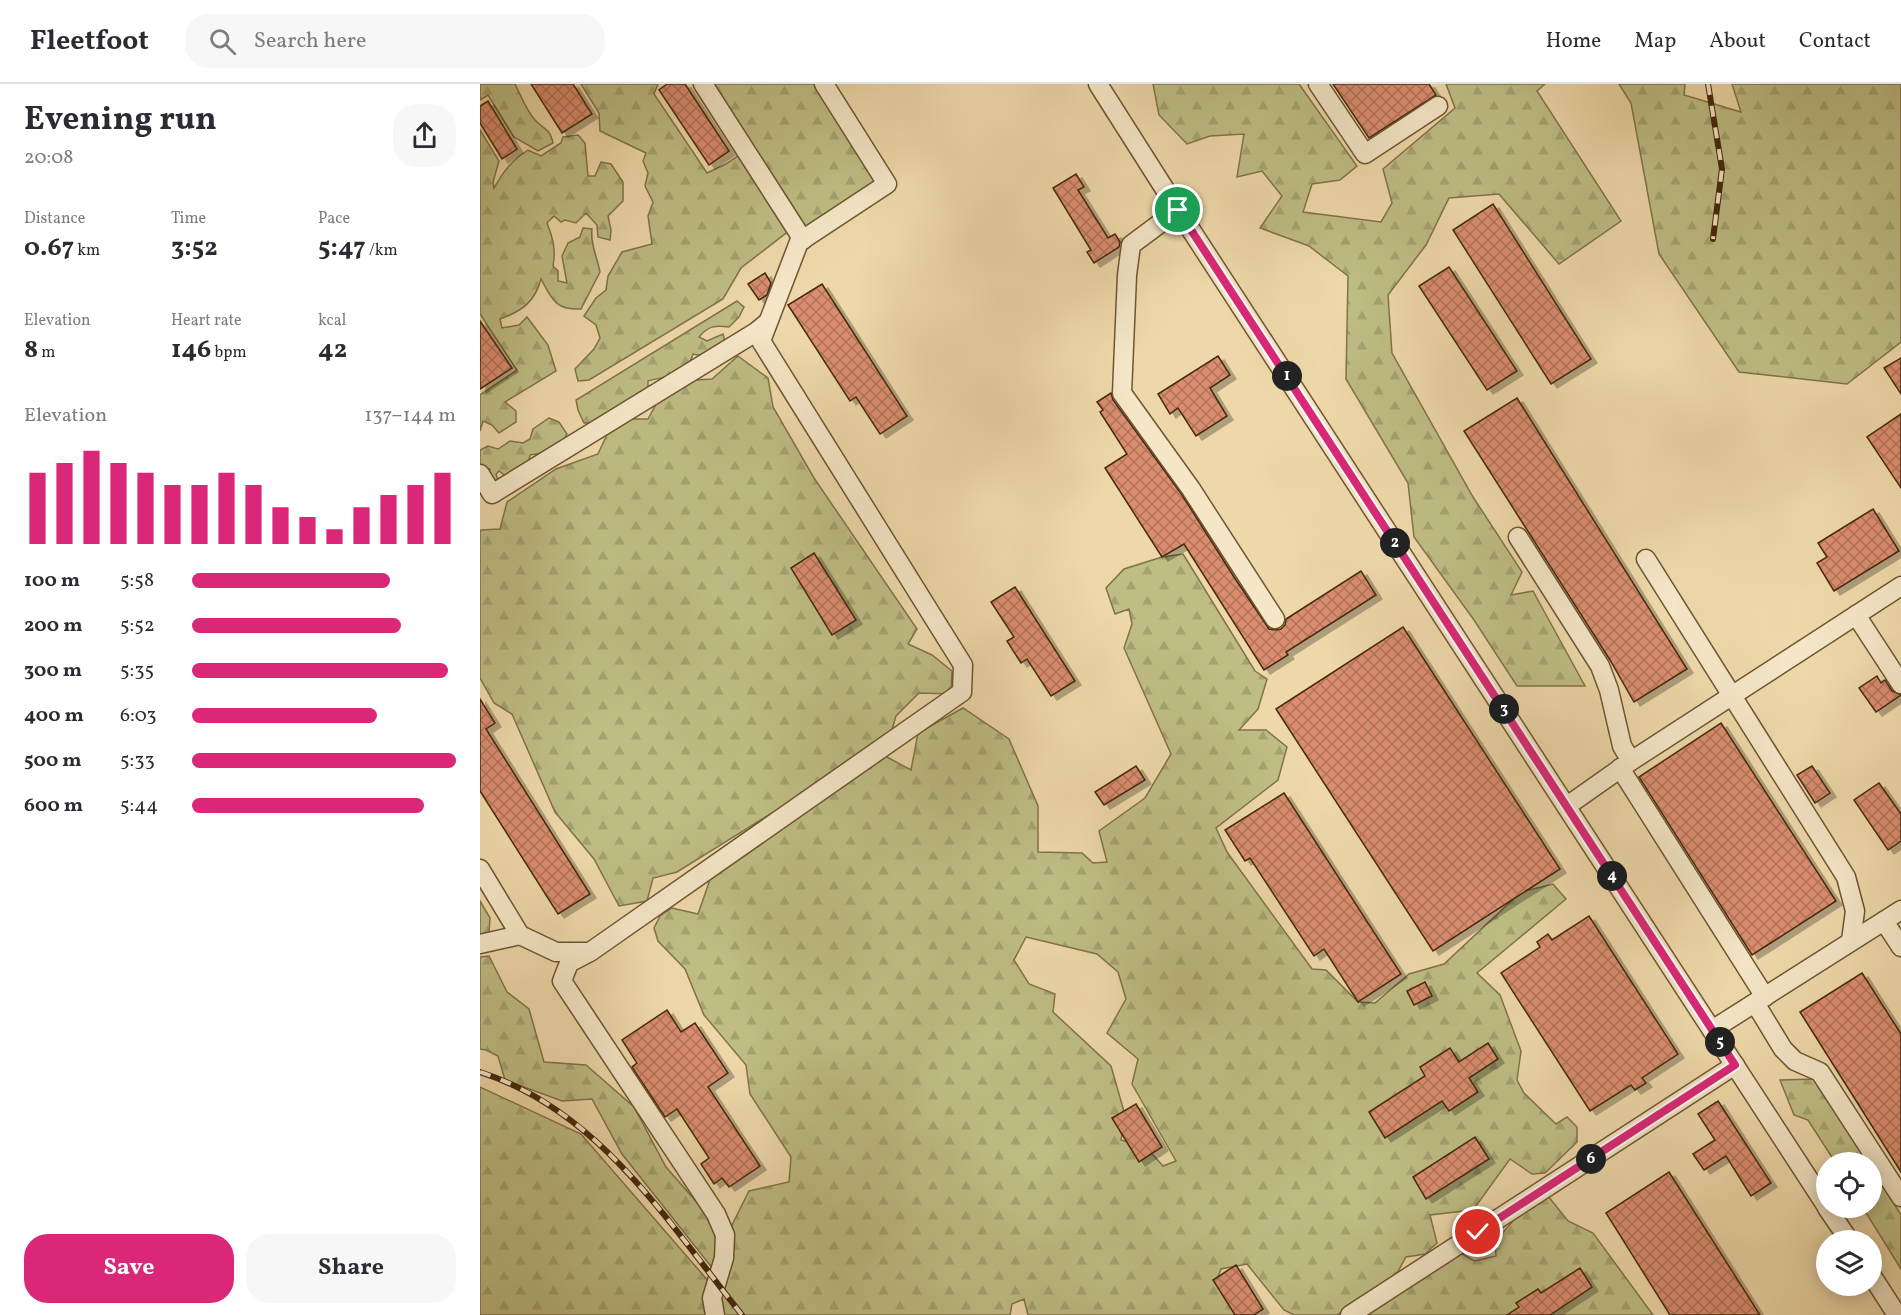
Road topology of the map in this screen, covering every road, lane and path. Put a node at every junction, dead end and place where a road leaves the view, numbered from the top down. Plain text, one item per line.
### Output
1 (703, 84) edge
2 (824, 84) edge
3 (1098, 84) edge
4 (1318, 84) edge
5 (1438, 106) dead end
6 (1178, 210) junction
7 (803, 240) junction
8 (768, 322) junction
9 (480, 474) edge
10 (486, 498) edge
11 (1518, 537) dead end
12 (1646, 559) dead end
13 (1901, 586) edge
14 (1857, 615) junction
15 (1275, 619) dead end
16 (1901, 684) edge
17 (1733, 695) junction
18 (1626, 765) junction
19 (1567, 806) junction
20 (480, 868) edge
21 (1901, 910) edge
22 (1884, 921) junction
23 (520, 935) junction
24 (1851, 941) junction
25 (480, 944) edge
26 (1901, 947) edge
27 (590, 952) junction
28 (1760, 1000) junction
29 (1712, 1030) junction
30 (1735, 1065) junction
31 (1816, 1190) edge
32 (1901, 1197) edge
33 (1882, 1292) edge
34 (715, 1315) edge
35 (1350, 1315) edge
36 (1897, 1315) edge

1 - 7 lane
2 - 7 lane
3 - 6 lane
4 - 5 lane
6 - 15 lane
6 - 19 lane
7 - 8 lane
8 - 10 lane
8 - 27 lane
9 - 10 lane
11 - 18 lane
12 - 17 lane
13 - 14 lane
14 - 16 lane
14 - 17 lane
17 - 18 lane
17 - 24 lane
18 - 19 lane
18 - 28 lane
19 - 29 lane
20 - 23 lane
21 - 22 lane
22 - 24 lane
22 - 26 lane
23 - 25 lane
23 - 27 lane
24 - 28 lane
27 - 34 lane
28 - 29 lane
28 - 32 lane
29 - 30 lane
30 - 31 lane
30 - 35 lane
33 - 36 lane

